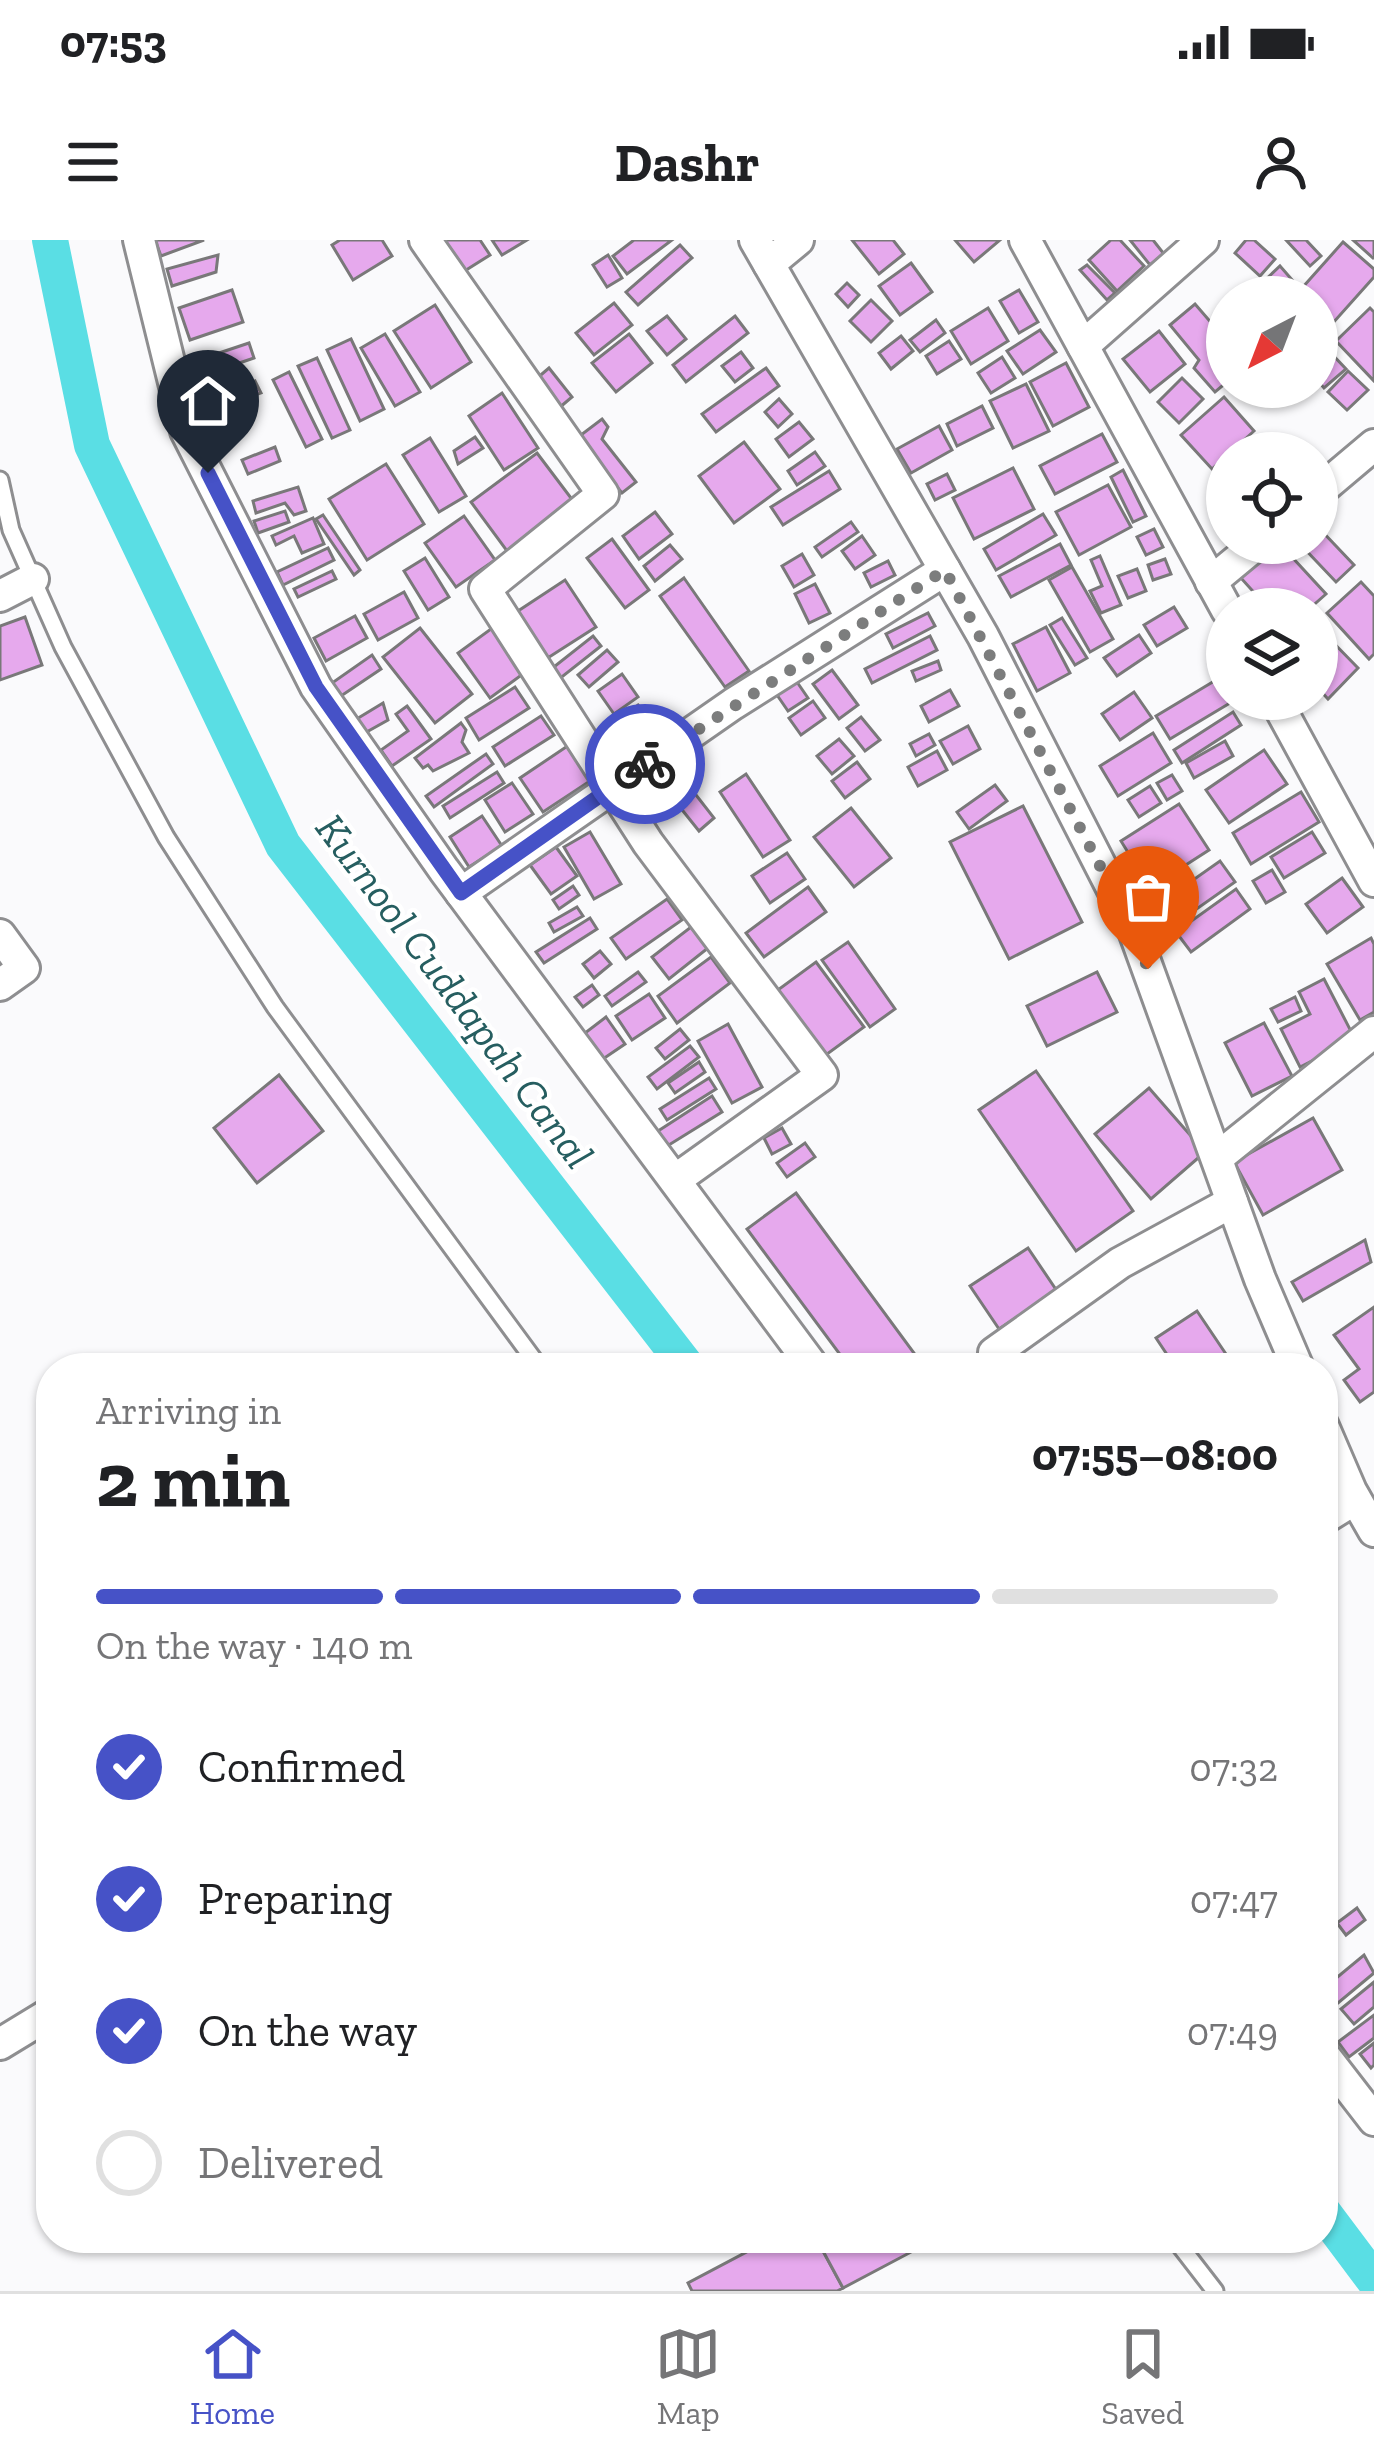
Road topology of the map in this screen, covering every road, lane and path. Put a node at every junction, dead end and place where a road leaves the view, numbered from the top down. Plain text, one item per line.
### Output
1 (139, 240) edge
2 (424, 240) edge
3 (798, 240) edge
4 (1025, 240) edge
5 (1203, 240) edge
6 (762, 252) edge
7 (1083, 346) junction
8 (1374, 445) edge
9 (1338, 475) edge
10 (0, 480) edge
11 (1233, 564) edge
12 (945, 570) junction
13 (33, 579) junction
14 (1211, 582) junction
15 (1214, 588) edge
16 (0, 596) edge
17 (1286, 720) edge
18 (612, 787) junction
19 (1374, 881) edge
20 (461, 893) junction
21 (0, 935) edge
22 (0, 985) edge
23 (1374, 1032) edge
24 (1217, 1158) junction
25 (675, 1180) junction
26 (1232, 1202) junction
27 (529, 1353) edge
28 (803, 1353) edge
29 (994, 1353) edge
30 (1292, 1353) edge
31 (1338, 1460) edge
32 (1355, 1499) junction
33 (1338, 1510) edge
34 (1374, 1531) edge
35 (36, 2022) edge
36 (0, 2044) edge
37 (1338, 2073) edge
38 (1374, 2120) edge
39 (1186, 2253) edge
40 (1215, 2291) edge

1 - 20 street
2 - 18 street
3 - 6 street
4 - 7 street
5 - 7 street
6 - 12 street
7 - 14 street
8 - 9 street
10 - 13 lane
11 - 14 street
12 - 18 street
12 - 24 street
13 - 16 street
13 - 27 lane
14 - 15 street
17 - 19 street
18 - 20 street
18 - 25 street
20 - 25 street
21 - 22 street
23 - 24 street
24 - 26 street
25 - 28 street
26 - 29 street
26 - 30 street
31 - 32 street
32 - 33 street
32 - 34 street
35 - 36 street
37 - 38 street
39 - 40 lane

